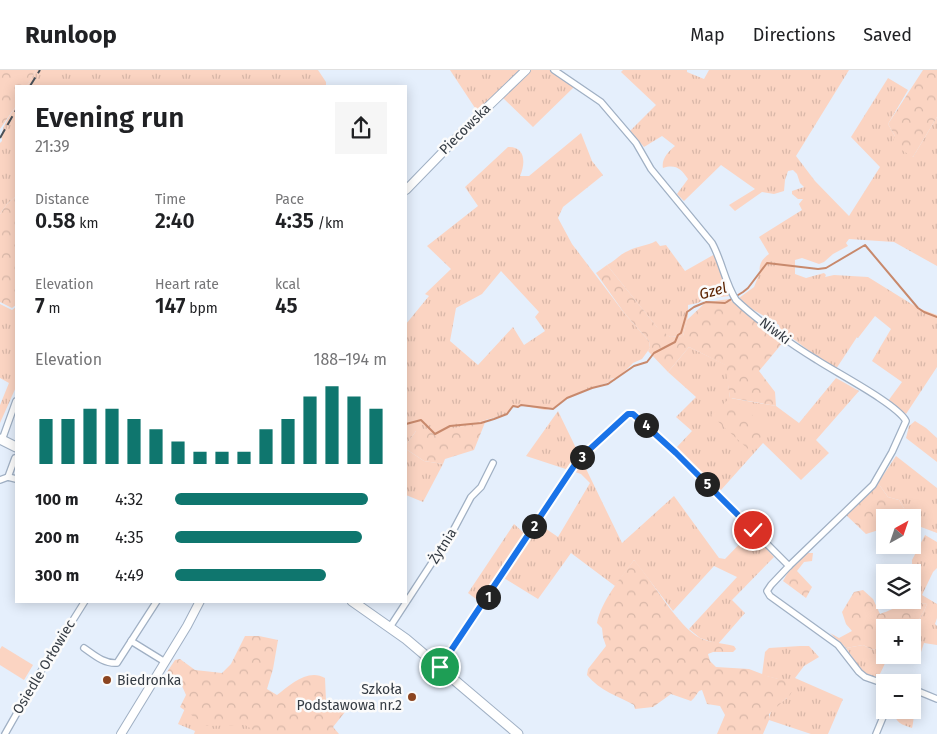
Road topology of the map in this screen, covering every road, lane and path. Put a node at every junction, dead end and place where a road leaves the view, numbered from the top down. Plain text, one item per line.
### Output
1 (526, 70) edge
2 (554, 70) edge
3 (407, 189) edge
4 (15, 404) edge
5 (1, 440) edge
6 (15, 447) edge
7 (15, 458) edge
8 (493, 464) dead end
9 (8, 477) junction
10 (15, 479) edge
11 (0, 480) edge
12 (789, 566) junction
13 (407, 601) edge
14 (84, 603) edge
15 (156, 603) edge
16 (199, 603) edge
17 (355, 603) edge
18 (406, 603) edge
19 (390, 627) junction
20 (131, 641) junction
21 (84, 648) dead end
22 (165, 662) junction
23 (440, 667) junction
24 (876, 681) edge
25 (921, 692) edge
26 (937, 699) edge
27 (882, 719) edge
28 (0, 732) edge
29 (4, 734) edge
30 (120, 734) edge
31 (518, 734) edge
32 (876, 734) edge

1 - 3 street, Piecowska
2 - 12 street, Niwki
4 - 5 street
5 - 6 main road
7 - 9 street
8 - 13 street, Żytnia
9 - 10 street
9 - 11 street
12 - 23 street
12 - 24 street, Niwki
14 - 29 street, Osiedle Orłowiec
15 - 20 street, Osiedle Orłowiec
16 - 22 street
17 - 19 main road
18 - 19 street, Żytnia
19 - 23 main road
20 - 21 street, Osiedle Orłowiec
20 - 22 street
22 - 30 street
23 - 31 main road
25 - 26 street
27 - 32 street
28 - 29 street, Osiedle Orłowiec

